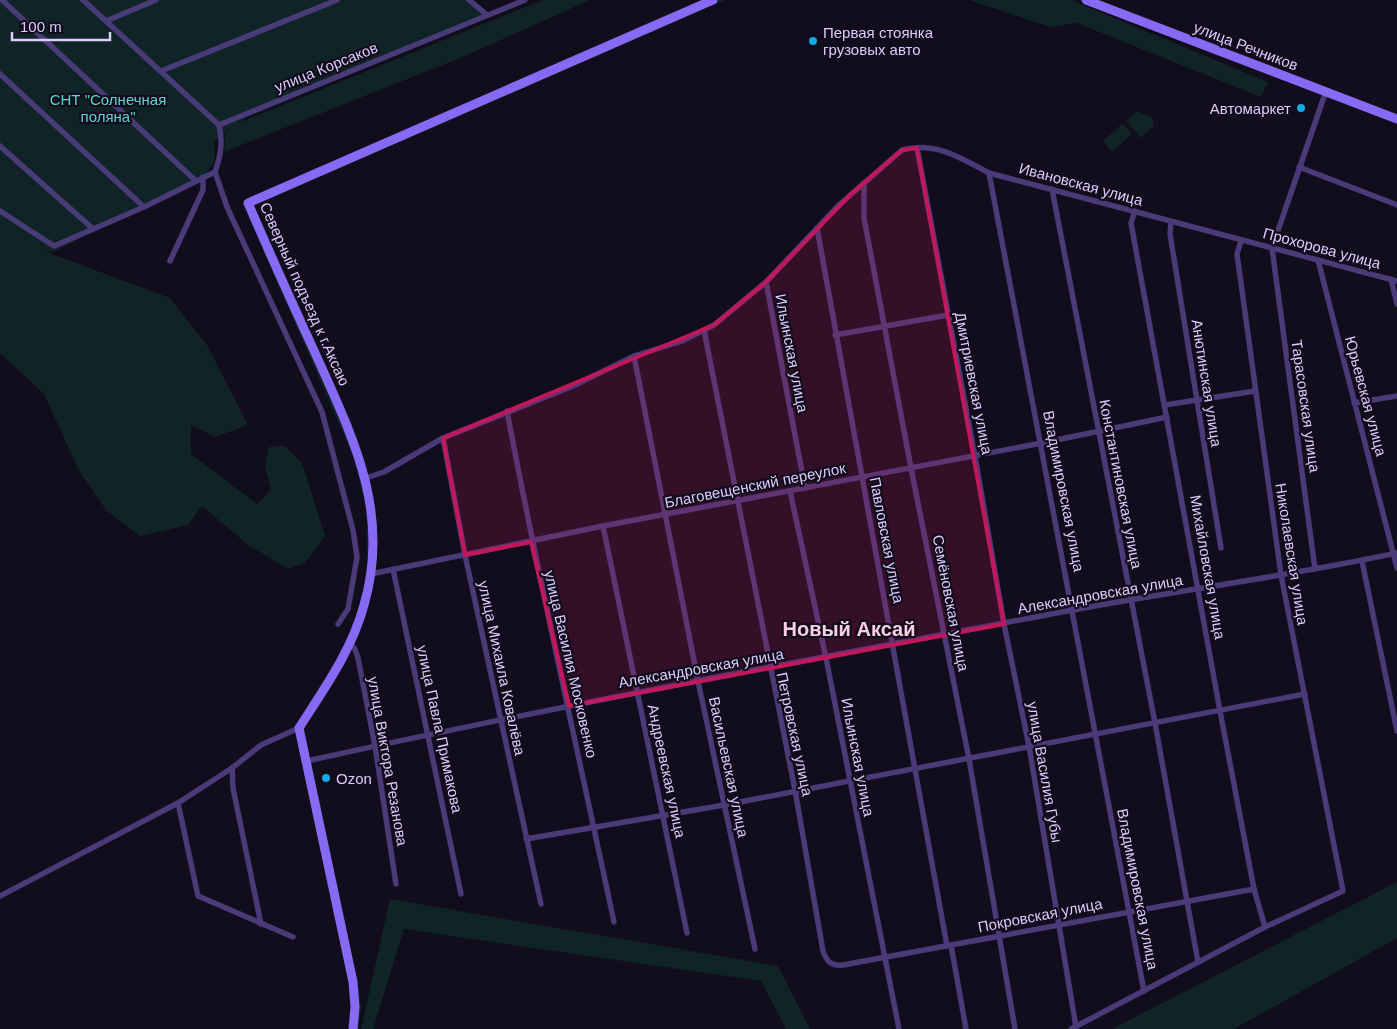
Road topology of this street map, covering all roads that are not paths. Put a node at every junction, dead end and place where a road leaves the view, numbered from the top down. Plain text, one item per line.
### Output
1 (2, 0) edge
2 (84, 0) edge
3 (156, 0) edge
4 (337, 0) edge
5 (469, 0) edge
6 (525, 0) edge
7 (713, 0) edge
8 (1086, 0) edge
9 (486, 14) junction
10 (106, 21) junction
11 (160, 71) junction
12 (0, 74) edge
13 (1326, 91) junction
14 (1397, 119) edge
15 (219, 124) junction
16 (0, 146) edge
17 (917, 148) junction
18 (1299, 167) junction
19 (215, 172) junction
20 (989, 173) junction
21 (203, 177) junction
22 (196, 181) junction
23 (864, 183) junction
24 (1052, 189) junction
25 (1397, 205) edge
26 (144, 206) junction
27 (0, 211) edge
28 (1135, 211) junction
29 (1172, 222) junction
30 (92, 228) junction
31 (816, 228) junction
32 (1241, 240) junction
33 (1272, 248) junction
34 (1318, 260) junction
35 (170, 261) dead end
36 (1394, 280) edge
37 (766, 282) junction
38 (1397, 304) edge
39 (948, 315) junction
40 (884, 326) junction
41 (704, 330) junction
42 (835, 335) junction
43 (634, 356) junction
44 (1255, 391) junction
45 (1397, 396) edge
46 (1198, 400) junction
47 (1354, 403) junction
48 (1165, 405) junction
49 (507, 411) junction
50 (1167, 417) junction
51 (1098, 432) junction
52 (443, 438) junction
53 (1042, 444) junction
54 (975, 456) junction
55 (911, 468) junction
56 (862, 477) junction
57 (366, 478) junction
58 (805, 488) junction
59 (790, 491) junction
60 (736, 500) junction
61 (664, 514) junction
62 (603, 526) junction
63 (531, 542) junction
64 (1221, 548) dead end
65 (1395, 554) edge
66 (465, 555) junction
67 (1362, 561) junction
68 (1315, 568) junction
69 (1397, 568) edge
70 (393, 570) junction
71 (371, 574) junction
72 (1281, 575) junction
73 (1200, 590) junction
74 (1132, 600) junction
75 (1073, 610) junction
76 (338, 624) dead end
77 (1004, 624) junction
78 (944, 635) junction
79 (350, 644) junction
80 (894, 644) junction
81 (826, 658) junction
82 (769, 668) junction
83 (698, 681) junction
84 (638, 692) junction
85 (1305, 694) junction
86 (569, 706) junction
87 (1220, 711) junction
88 (500, 718) junction
89 (1155, 723) junction
90 (300, 728) junction
91 (1397, 731) edge
92 (428, 734) junction
93 (1096, 734) junction
94 (375, 746) junction
95 (1029, 746) junction
96 (969, 759) junction
97 (306, 761) junction
98 (232, 768) junction
99 (914, 769) junction
100 (850, 780) junction
101 (795, 790) junction
102 (178, 803) junction
103 (724, 805) junction
104 (664, 814) junction
105 (594, 828) junction
106 (526, 839) junction
107 (396, 884) dead end
108 (1254, 889) junction
109 (462, 894) dead end
110 (0, 896) edge
111 (1186, 900) junction
112 (540, 904) dead end
113 (1130, 911) junction
114 (614, 922) dead end
115 (261, 924) junction
116 (1058, 924) junction
117 (1265, 928) junction
118 (687, 933) dead end
119 (999, 936) junction
120 (293, 937) dead end
121 (949, 945) junction
122 (755, 949) dead end
123 (885, 957) junction
124 (1198, 962) junction
125 (830, 964) joint
126 (1144, 992) junction
127 (1074, 1028) edge
128 (353, 1029) edge
129 (898, 1029) edge
130 (966, 1029) edge
131 (1015, 1029) edge

1 - 22 street
2 - 10 street
3 - 10 street
4 - 11 street
5 - 9 street
6 - 9 street, улица Корсаков
7 - 57 street, Северный подъезд к г.Аксаю
8 - 13 street, улица Речников
9 - 15 street, улица Корсаков
10 - 11 street
11 - 15 street
12 - 26 street
13 - 14 street, улица Речников
13 - 18 street
15 - 19 street
16 - 30 street
17 - 20 street, Ивановская улица
17 - 23 street
17 - 39 street, Дмитриевская улица
18 - 25 street
18 - 33 street
19 - 21 street
19 - 76 street
20 - 24 street, Ивановская улица
20 - 53 street, Владимировская улица
21 - 22 street
21 - 35 street
22 - 26 street
23 - 31 street
23 - 40 street, Семёновская улица
24 - 28 street, Ивановская улица
24 - 51 street, Константиновская улица
26 - 30 street
27 - 30 street
28 - 29 street, Ивановская улица
28 - 48 street, Михайловская улица
29 - 32 street, Ивановская улица
29 - 46 street, Анютинская улица
31 - 37 street
31 - 42 street, Павловская улица
32 - 33 street, Прохорова улица
32 - 44 street, Николаевская улица
33 - 34 street, Прохорова улица
33 - 68 street, Тарасовская улица
34 - 36 street, Прохорова улица
34 - 47 street, Юрьевская улица
36 - 38 street
37 - 41 street
37 - 58 street, Ильинская улица
39 - 40 street
39 - 54 street, Дмитриевская улица
40 - 42 street
40 - 55 street, Семёновская улица
41 - 43 street
41 - 60 street, Петровская улица
42 - 56 street, Павловская улица
43 - 49 street
43 - 61 street, Васильевская улица
44 - 46 street
44 - 72 street, Николаевская улица
45 - 47 street
46 - 48 street
46 - 64 street, Анютинская улица
47 - 65 street, Юрьевская улица
48 - 50 street, Михайловская улица
49 - 52 street
49 - 63 street, улица Василия Московенко
50 - 51 street, Благовещенский переулок
50 - 73 street, Михайловская улица
51 - 53 street, Благовещенский переулок
51 - 74 street, Константиновская улица
52 - 57 street
52 - 66 street, улица Михаила Ковалёва
53 - 54 street, Благовещенский переулок
53 - 75 street, Владимировская улица
54 - 55 street, Благовещенский переулок
54 - 77 street, Дмитриевская улица
55 - 56 street, Благовещенский переулок
55 - 78 street, Семёновская улица
56 - 58 street, Благовещенский переулок
56 - 80 street, Павловская улица
57 - 71 street, Северный подъезд к г.Аксаю
58 - 59 street, Благовещенский переулок
59 - 60 street, Благовещенский переулок
59 - 81 street, Ильинская улица
60 - 61 street, Благовещенский переулок
60 - 82 street, Петровская улица
61 - 62 street, Благовещенский переулок
61 - 83 street, Васильевская улица
62 - 63 street, Благовещенский переулок
62 - 84 street, Андреевская улица
63 - 66 street, Благовещенский переулок
63 - 86 street, улица Василия Московенко
65 - 67 street, Александровская улица
65 - 69 street, Юрьевская улица
66 - 70 street, Благовещенский переулок
66 - 88 street, улица Михаила Ковалёва
67 - 68 street, Александровская улица
67 - 91 street
68 - 72 street, Александровская улица
70 - 71 street, Благовещенский переулок
70 - 92 street, улица Павла Примакова
71 - 79 street, Северный подъезд к г.Аксаю
72 - 73 street, Александровская улица
72 - 85 street, Николаевская улица
73 - 74 street, Александровская улица
73 - 87 street, Михайловская улица
74 - 75 street, Александровская улица
74 - 89 street, Константиновская улица
75 - 77 street, Александровская улица
75 - 93 street, Владимировская улица
77 - 78 street, Александровская улица
77 - 95 street, улица Василия Губы
78 - 80 street, Александровская улица
78 - 96 street, Семёновская улица
79 - 90 street, Северный подъезд к г.Аксаю
79 - 94 street, улица Виктора Резанова
80 - 81 street, Александровская улица
80 - 99 street, Павловская улица
81 - 82 street, Александровская улица
81 - 100 street, Ильинская улица
82 - 83 street, Александровская улица
82 - 101 street, Петровская улица
83 - 84 street, Александровская улица
83 - 103 street, Васильевская улица
84 - 86 street, Александровская улица
84 - 104 street, Андреевская улица
85 - 87 street
85 - 117 street, Николаевская улица
86 - 88 street, Александровская улица
86 - 105 street, улица Василия Московенко
87 - 89 street
87 - 108 street, Михайловская улица
88 - 92 street, Александровская улица
88 - 106 street, улица Михаила Ковалёва
89 - 93 street
89 - 111 street, Константиновская улица
90 - 97 street
90 - 98 street
92 - 94 street, Александровская улица
92 - 109 street, улица Павла Примакова
93 - 95 street
93 - 113 street, Владимировская улица
94 - 97 street, Александровская улица
94 - 107 street, улица Виктора Резанова
95 - 96 street
95 - 116 street, улица Василия Губы
96 - 99 street
96 - 119 street, Семёновская улица
97 - 128 street
98 - 102 street
98 - 115 street
99 - 100 street
99 - 121 street, Павловская улица
100 - 101 street
100 - 123 street, Ильинская улица
101 - 103 street
101 - 125 street, Петровская улица
102 - 110 street
102 - 115 street
103 - 104 street
103 - 122 street, Васильевская улица
104 - 105 street
104 - 118 street, Андреевская улица
105 - 106 street
105 - 114 street, улица Василия Московенко
106 - 112 street, улица Михаила Ковалёва
108 - 111 street, Покровская улица
108 - 117 street, Михайловская улица
111 - 113 street, Покровская улица
111 - 124 street, Константиновская улица
113 - 116 street, Покровская улица
113 - 126 street, Владимировская улица
115 - 120 street
116 - 119 street, Покровская улица
116 - 127 street
117 - 124 street
119 - 121 street, Покровская улица
119 - 131 street, Семёновская улица
121 - 123 street, Покровская улица
121 - 130 street, Павловская улица
123 - 125 street, Покровская улица
123 - 129 street, Ильинская улица
124 - 126 street
126 - 127 street

